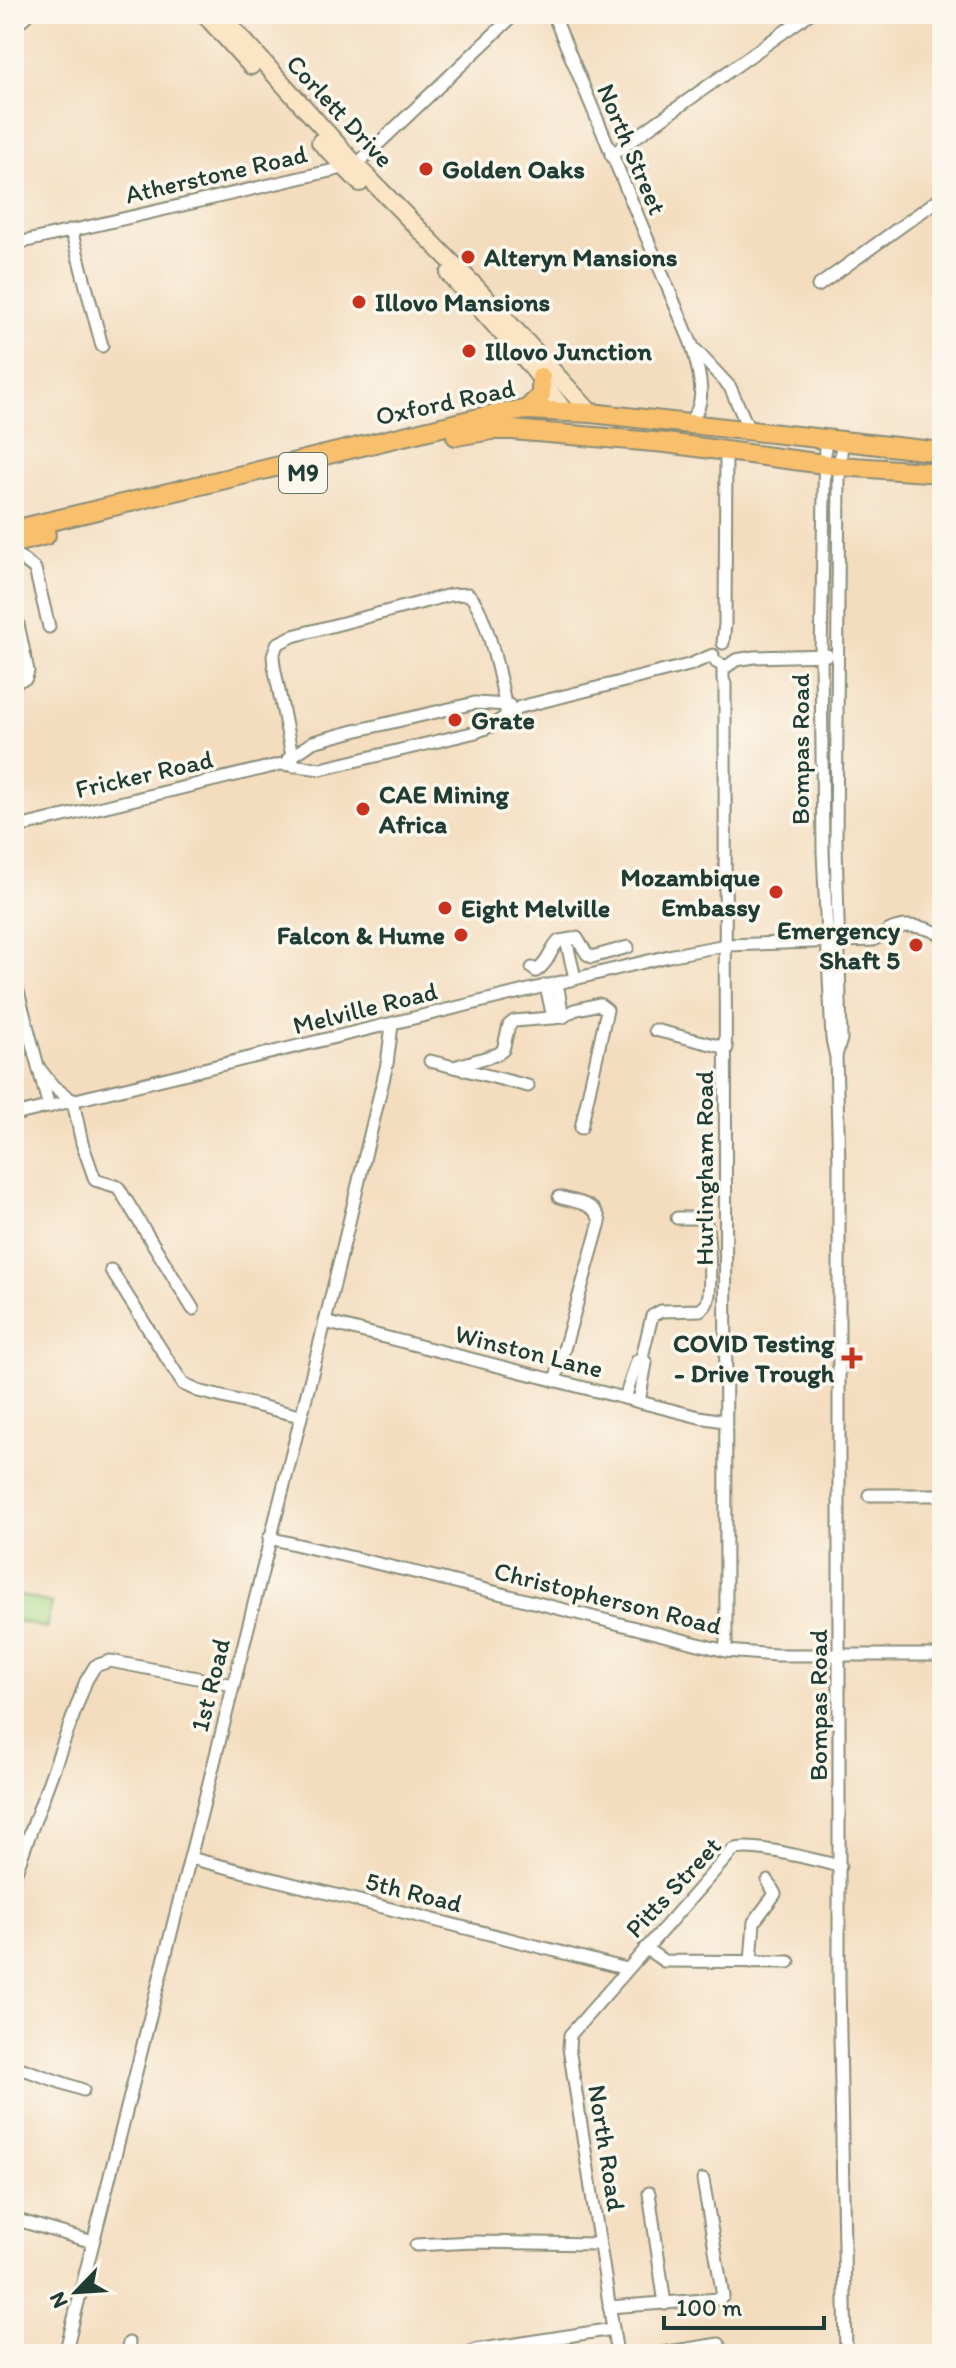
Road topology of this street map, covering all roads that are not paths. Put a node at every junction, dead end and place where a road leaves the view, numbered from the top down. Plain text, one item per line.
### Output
1 (28, 14) edge
2 (204, 14) edge
3 (220, 14) edge
4 (515, 14) edge
5 (553, 14) edge
6 (809, 14) edge
7 (14, 27) edge
8 (611, 155) junction
9 (350, 166) junction
10 (942, 197) edge
11 (71, 230) junction
12 (14, 244) edge
13 (818, 286) dead end
14 (692, 345) junction
15 (102, 346) dead end
16 (541, 377) junction
17 (724, 379) junction
18 (700, 390) junction
19 (526, 410) junction
20 (565, 412) junction
21 (591, 413) junction
22 (686, 423) junction
23 (750, 432) junction
24 (596, 437) junction
25 (834, 441) junction
26 (726, 451) junction
27 (942, 452) edge
28 (831, 465) junction
29 (942, 473) edge
30 (14, 530) edge
31 (14, 543) edge
32 (14, 553) edge
33 (14, 606) edge
34 (49, 627) dead end
35 (821, 655) junction
36 (726, 656) junction
37 (838, 656) junction
38 (14, 682) edge
39 (506, 710) junction
40 (289, 762) junction
41 (15, 827) edge
42 (942, 936) edge
43 (566, 940) junction
44 (826, 942) junction
45 (840, 942) junction
46 (726, 945) junction
47 (628, 947) dead end
48 (532, 968) dead end
49 (14, 977) edge
50 (575, 978) junction
51 (551, 984) junction
52 (558, 1018) junction
53 (392, 1025) junction
54 (655, 1030) dead end
55 (727, 1048) junction
56 (836, 1057) junction
57 (430, 1061) dead end
58 (454, 1067) junction
59 (39, 1068) junction
60 (528, 1086) dead end
61 (73, 1101) junction
62 (49, 1107) junction
63 (14, 1115) edge
64 (581, 1128) dead end
65 (559, 1197) dead end
66 (677, 1218) dead end
67 (111, 1270) dead end
68 (193, 1309) dead end
69 (325, 1322) junction
70 (642, 1357) junction
71 (555, 1381) junction
72 (625, 1398) junction
73 (639, 1402) junction
74 (300, 1416) junction
75 (724, 1421) junction
76 (869, 1495) dead end
77 (942, 1495) edge
78 (269, 1538) junction
79 (726, 1651) junction
80 (840, 1655) junction
81 (942, 1655) edge
82 (233, 1685) junction
83 (190, 1858) junction
84 (840, 1866) junction
85 (14, 1877) edge
86 (768, 1881) dead end
87 (645, 1948) junction
88 (751, 1962) junction
89 (789, 1962) dead end
90 (627, 1969) junction
91 (14, 2066) edge
92 (83, 2090) dead end
93 (703, 2180) dead end
94 (649, 2193) dead end
95 (15, 2223) edge
96 (93, 2242) junction
97 (599, 2244) junction
98 (416, 2245) dead end
99 (665, 2304) junction
100 (609, 2307) junction
101 (613, 2329) junction
102 (719, 2344) dead end
103 (65, 2354) edge
104 (466, 2354) edge
105 (617, 2354) edge
106 (656, 2354) edge
107 (846, 2354) edge

1 - 7 street
2 - 9 main road, Corlett Drive
3 - 9 main road, Corlett Drive
4 - 9 street
5 - 8 street, North Street
6 - 8 street
8 - 14 street, North Street
9 - 11 street, Atherstone Road
9 - 16 main road, Corlett Drive
9 - 21 main road, Corlett Drive
10 - 13 street
11 - 12 street, Atherstone Road
11 - 15 street
14 - 17 street, North Street
14 - 18 street, North Street
16 - 19 main road
16 - 20 main road, Corlett Drive
17 - 18 street
17 - 23 street, North Street
18 - 22 street
19 - 20 main road, Oxford Road / M9
19 - 30 main road, Oxford Road / M9
20 - 21 main road, Oxford Road / M9
20 - 24 main road
21 - 22 main road, Oxford Road / M9
22 - 23 main road, Oxford Road / M9
23 - 25 main road, Oxford Road / M9
24 - 26 main road, Oxford Road / M9
24 - 31 main road, Oxford Road / M9
25 - 27 main road, Oxford Road / M9
25 - 28 street, Bompas Road
26 - 28 main road, Oxford Road / M9
26 - 36 street, Hurlingham Road
28 - 29 main road, Oxford Road / M9
28 - 35 street, Bompas Road
28 - 37 street, Bompas Road
32 - 34 street
33 - 38 street
35 - 36 street, Fricker Road
35 - 37 street, Fricker Road
35 - 44 street, Bompas Road
36 - 39 street, Fricker Road
36 - 46 street, Hurlingham Road
37 - 45 street, Bompas Road
39 - 40 street, Fricker Road
39 - 40 street, Fricker Road
39 - 40 street
40 - 41 street, Fricker Road
42 - 45 street, Melville Road
43 - 47 street
43 - 48 street
43 - 50 street
44 - 45 street, Melville Road
44 - 46 street, Melville Road
44 - 56 street, Bompas Road
45 - 56 street, Bompas Road
46 - 50 street, Melville Road
46 - 55 street, Hurlingham Road
49 - 59 street
50 - 51 street, Melville Road
51 - 52 street
51 - 53 street, Melville Road
52 - 58 street
52 - 64 street
53 - 61 street, Melville Road
53 - 69 street, 1st Road
54 - 55 street
55 - 75 street, Hurlingham Road
56 - 80 street, Bompas Road
57 - 58 street
58 - 60 street
59 - 61 street
59 - 62 street
61 - 62 street, Melville Road
61 - 68 street
62 - 63 street, Melville Road
65 - 71 street
66 - 70 street
67 - 74 street
69 - 71 street, Winston Lane
69 - 74 street, 1st Road
70 - 72 street
70 - 73 street
71 - 72 street, Winston Lane
72 - 73 street, Winston Lane
73 - 75 street, Winston Lane
74 - 78 street, 1st Road
75 - 79 street, Hurlingham Road
76 - 77 street
78 - 79 street, Christopherson Road
78 - 82 street, 1st Road
79 - 80 street, Christopherson Road
80 - 81 street, Christopherson Road
80 - 84 street, Bompas Road
82 - 83 street, 1st Road
82 - 85 street
83 - 90 street, 5th Road
83 - 96 street, 1st Road
84 - 87 street, Pitts Street
84 - 107 street, Bompas Road
86 - 88 street
87 - 88 street
87 - 90 street, Pitts Street
88 - 89 street
90 - 97 street, North Road
91 - 92 street
93 - 99 street
94 - 99 street
95 - 96 street
96 - 103 street, 1st Road
97 - 98 street
97 - 100 street, North Road
99 - 100 street
100 - 101 street, North Road
101 - 104 street
101 - 105 street, North Road
102 - 106 street

